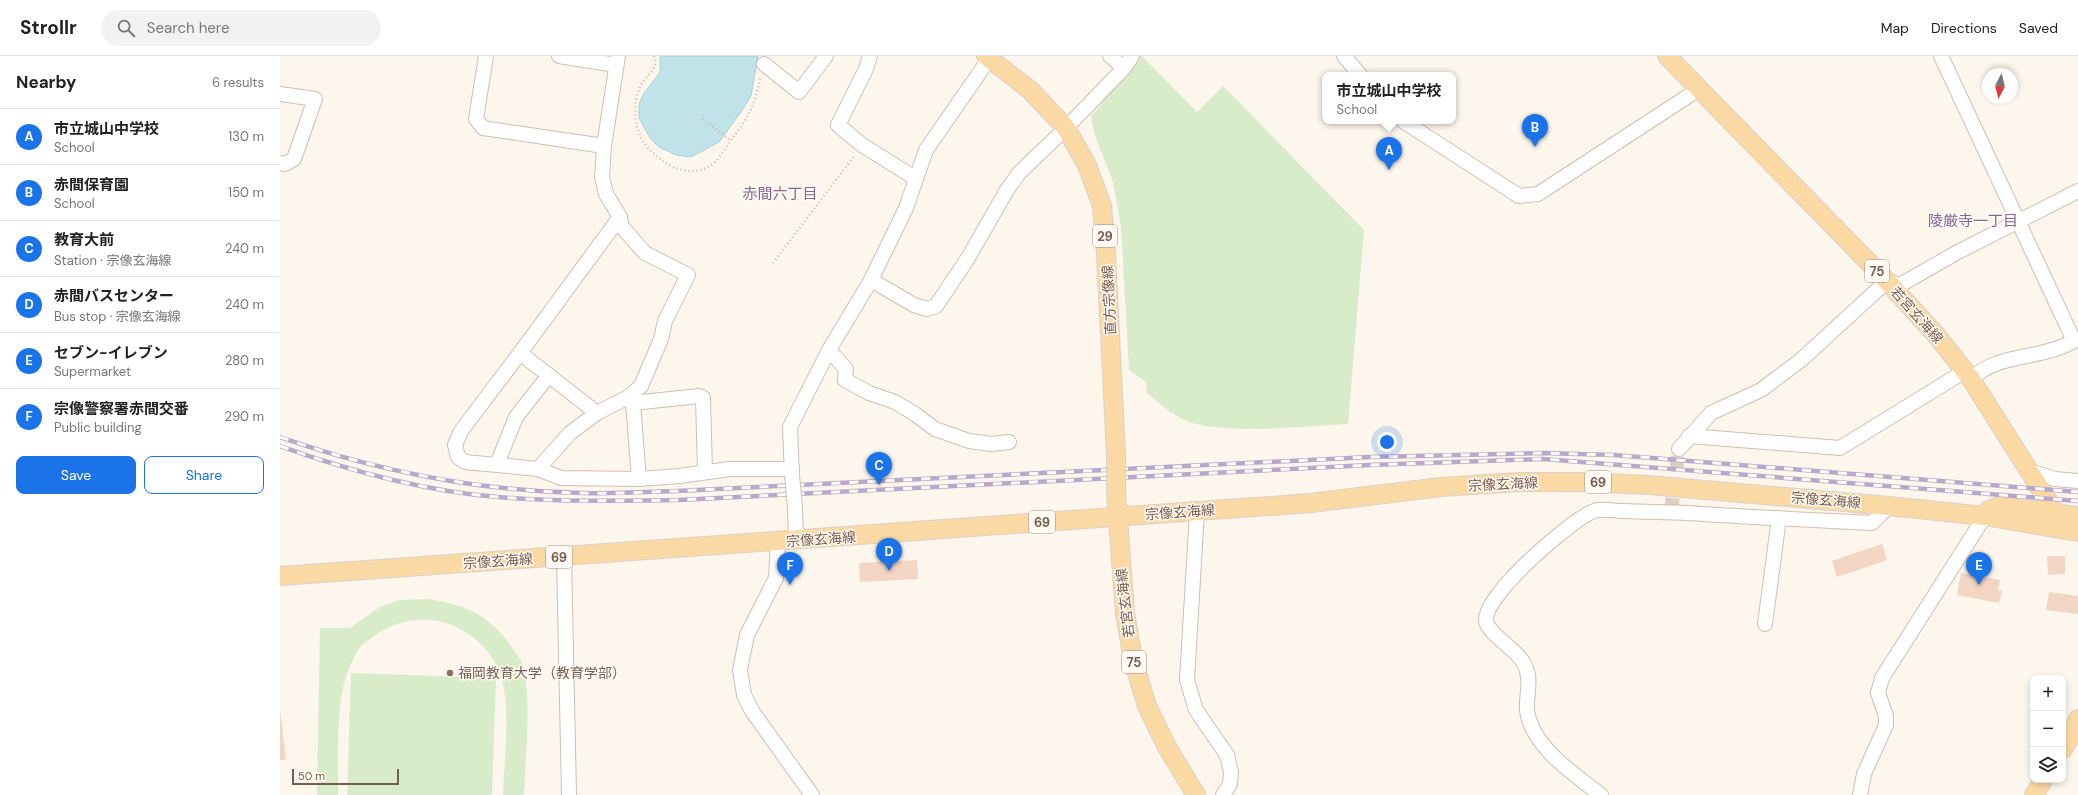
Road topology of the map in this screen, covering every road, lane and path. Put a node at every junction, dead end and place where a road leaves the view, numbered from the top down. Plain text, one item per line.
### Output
1 (486, 56) edge
2 (559, 56) edge
3 (654, 56) edge
4 (826, 56) edge
5 (870, 56) edge
6 (1110, 56) edge
7 (1132, 56) edge
8 (1344, 56) edge
9 (1667, 56) edge
10 (1941, 56) edge
11 (989, 57) edge
12 (617, 60) edge
13 (764, 64) joint
14 (1124, 68) junction
15 (1357, 72) edge
16 (1698, 89) junction
17 (280, 94) edge
18 (703, 119) dead end
19 (1409, 124) edge
20 (1066, 128) junction
21 (731, 141) junction
22 (862, 145) junction
23 (604, 146) junction
24 (280, 163) edge
25 (915, 178) junction
26 (2078, 191) edge
27 (620, 217) junction
28 (2019, 222) junction
29 (773, 263) dead end
30 (871, 280) junction
31 (1887, 281) junction
32 (2076, 340) edge
33 (829, 350) junction
34 (520, 353) junction
35 (549, 375) junction
36 (1968, 375) junction
37 (631, 399) junction
38 (597, 413) junction
39 (1689, 436) junction
40 (1009, 442) dead end
41 (1679, 449) tunnel mouth
42 (497, 464) junction
43 (538, 469) junction
44 (2030, 471) junction
45 (705, 472) junction
46 (792, 472) junction
47 (639, 479) junction
48 (2078, 481) edge
49 (1889, 506) junction
50 (1197, 511) junction
51 (2055, 512) junction
52 (1117, 516) junction
53 (1985, 516) junction
54 (2078, 516) edge
55 (1780, 518) junction
56 (2078, 532) edge
57 (796, 541) junction
58 (778, 542) junction
59 (564, 557) junction
60 (280, 576) edge
61 (1765, 624) dead end
62 (2078, 719) edge
63 (2064, 747) edge
64 (2041, 783) edge
65 (569, 795) edge
66 (812, 795) edge
67 (1196, 795) edge
68 (1223, 795) edge
69 (1601, 795) edge
70 (1860, 795) edge
71 (2034, 795) edge

1 - 23 street
2 - 12 street
3 - 21 path
4 - 13 street
5 - 22 street
6 - 14 street
7 - 14 street
8 - 15 street
9 - 16 main road, 若宮玄海線 / 75
10 - 28 street
11 - 20 main road, 直方宗像線 / 29
11 - 25 street
12 - 23 street
13 - 21 path
14 - 20 street
16 - 19 street
16 - 31 main road, 若宮玄海線 / 75
17 - 24 street
18 - 21 path
20 - 30 street
20 - 52 main road, 直方宗像線 / 29, bridge
22 - 25 street
22 - 29 path
23 - 27 street
25 - 30 street
26 - 28 street
27 - 34 street
27 - 37 street
28 - 31 street
28 - 32 street
30 - 33 street
31 - 36 main road, 若宮玄海線 / 75
31 - 39 street
32 - 36 street
33 - 40 street
33 - 46 street
34 - 35 street
34 - 42 street
35 - 38 street
35 - 42 street
36 - 39 street
36 - 44 main road, 若宮玄海線 / 75
37 - 38 street
37 - 45 street
37 - 47 street
38 - 43 street
39 - 41 street
42 - 43 street
43 - 47 street
44 - 48 street
44 - 51 main road, 若宮玄海線 / 75
45 - 46 street
45 - 47 street
46 - 57 street, bridge
49 - 50 main road, 宗像玄海線 / 69
49 - 53 main road, 宗像玄海線 / 69
49 - 55 street
50 - 52 main road, 宗像玄海線 / 69
50 - 68 street
51 - 53 main road
51 - 54 main road
52 - 57 main road, 宗像玄海線 / 69
52 - 67 main road, 若宮玄海線 / 75
53 - 56 main road, 宗像玄海線 / 69
53 - 70 street
55 - 61 street
55 - 69 street
57 - 58 main road, 宗像玄海線 / 69
58 - 59 main road, 宗像玄海線 / 69
58 - 66 street
59 - 60 main road, 宗像玄海線 / 69
59 - 65 street
62 - 63 main road
64 - 71 main road

